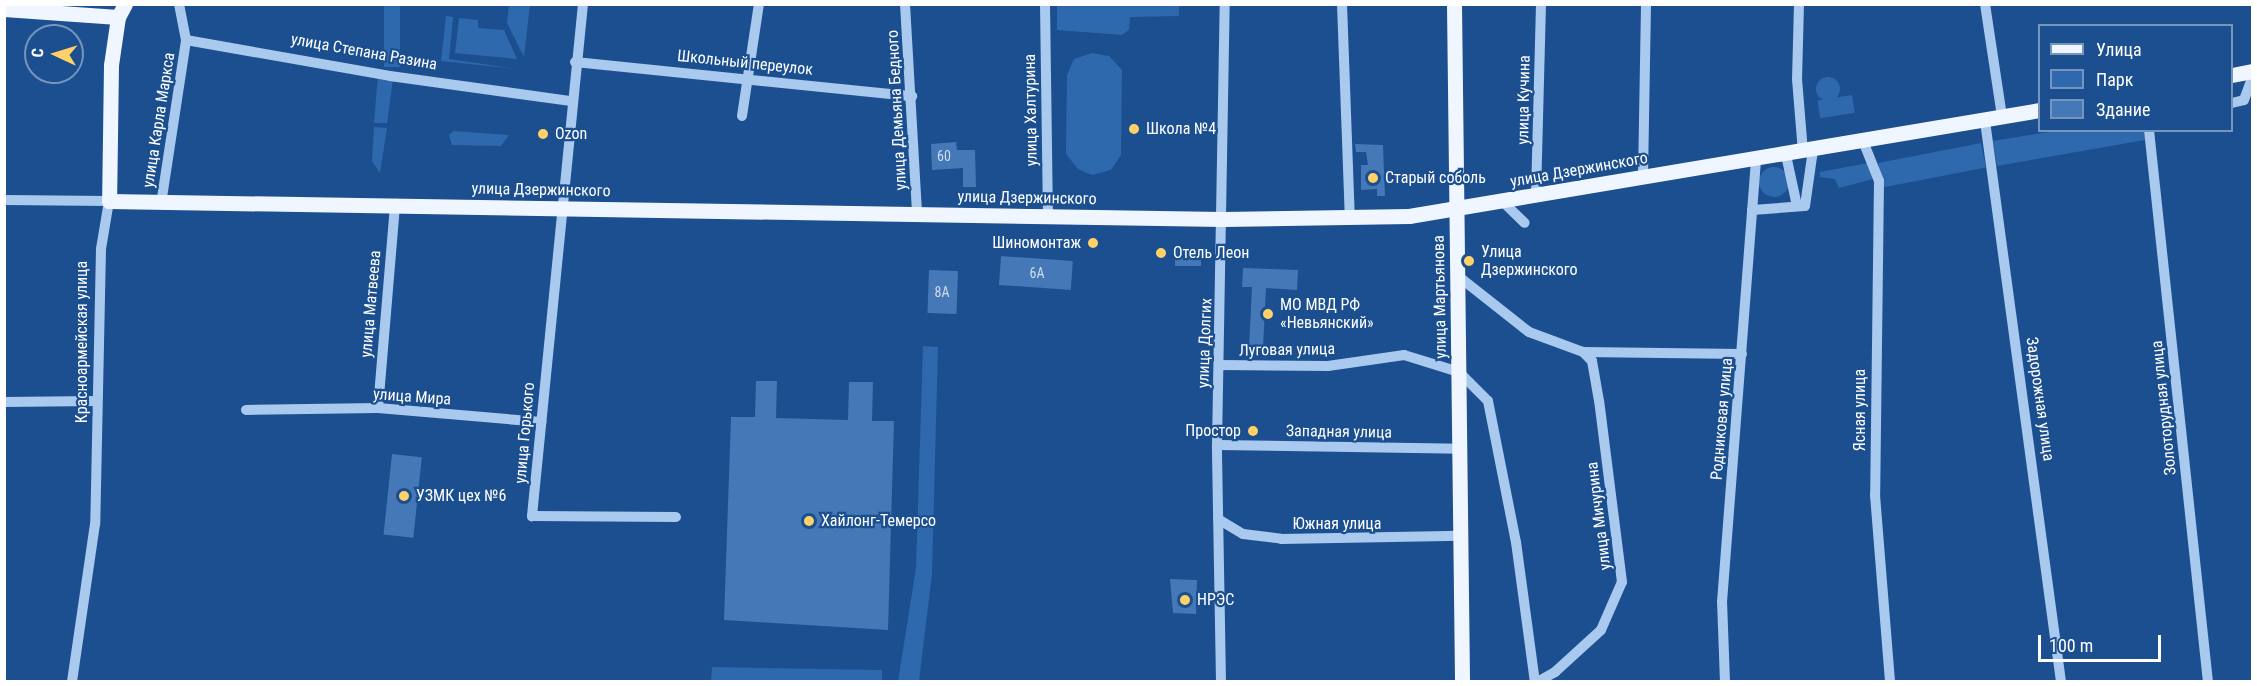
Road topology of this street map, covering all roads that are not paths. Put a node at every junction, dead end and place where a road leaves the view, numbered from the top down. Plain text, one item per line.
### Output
1 (179, 4) edge
2 (583, 4) edge
3 (759, 4) edge
4 (905, 4) edge
5 (1045, 4) edge
6 (1225, 4) edge
7 (1342, 4) edge
8 (1454, 4) edge
9 (1541, 4) edge
10 (1646, 4) edge
11 (1799, 4) edge
12 (1985, 4) edge
13 (4, 9) edge
14 (122, 10) edge
15 (186, 40) junction
16 (575, 62) junction
17 (2253, 71) edge
18 (2233, 75) edge
19 (749, 78) junction
20 (2253, 78) edge
21 (912, 96) junction
22 (571, 101) junction
23 (2233, 103) edge
24 (2038, 111) edge
25 (742, 116) dead end
26 (2002, 117) junction
27 (1985, 121) junction
28 (2149, 132) edge
29 (1863, 141) junction
30 (1808, 151) junction
31 (1786, 154) junction
32 (1756, 160) junction
33 (1643, 177) junction
34 (1536, 195) junction
35 (4, 200) edge
36 (109, 201) junction
37 (1503, 202) junction
38 (161, 204) junction
39 (395, 204) junction
40 (1797, 206) junction
41 (562, 209) junction
42 (1752, 210) junction
43 (1457, 211) junction
44 (917, 214) junction
45 (1048, 216) junction
46 (1223, 219) junction
47 (1350, 219) junction
48 (1525, 223) dead end
49 (1458, 276) junction
50 (1583, 352) junction
51 (1742, 354) junction
52 (1219, 366) junction
53 (1459, 372) junction
54 (97, 400) junction
55 (4, 402) edge
56 (378, 408) junction
57 (246, 410) dead end
58 (541, 423) junction
59 (1217, 445) junction
60 (1461, 449) junction
61 (676, 518) dead end
62 (1218, 519) junction
63 (1461, 536) junction
64 (72, 681) edge
65 (1221, 681) edge
66 (1462, 681) edge
67 (1536, 681) edge
68 (1725, 681) edge
69 (1890, 681) edge
70 (2061, 681) edge
71 (2208, 681) edge

1 - 15 street
2 - 16 street, улица Горького
3 - 19 street
4 - 21 street, улица Демьяна Бедного
5 - 45 street, улица Халтурина
6 - 46 street, улица Долгих
7 - 47 street
8 - 43 main road, улица Мартьянова
9 - 34 street, улица Кучина
10 - 33 street
11 - 30 street
12 - 26 street
13 - 14 main road
14 - 36 main road, Красноармейская улица
15 - 22 street, улица Степана Разина
15 - 38 street, улица Карла Маркса
16 - 19 street, Школьный переулок
16 - 22 street, улица Горького
17 - 18 main road
19 - 21 street, Школьный переулок
19 - 25 street
20 - 23 street
21 - 44 street, улица Демьяна Бедного
22 - 41 street, улица Горького
24 - 26 main road, улица Дзержинского
26 - 27 main road, улица Дзержинского
27 - 29 main road, улица Дзержинского
27 - 70 street, Задорожная улица
28 - 71 street, Золоторудная улица
29 - 30 main road, улица Дзержинского
29 - 69 street, Ясная улица
30 - 31 main road, улица Дзержинского
30 - 40 street
31 - 32 main road, улица Дзержинского
31 - 40 street
32 - 33 main road, улица Дзержинского
32 - 42 street, Родниковая улица
33 - 34 main road, улица Дзержинского
34 - 37 main road, улица Дзержинского
35 - 36 street, улица Дзержинского
36 - 38 main road, улица Дзержинского
36 - 54 street, Красноармейская улица
37 - 43 main road, улица Дзержинского
37 - 48 street
38 - 39 main road, улица Дзержинского
39 - 41 main road, улица Дзержинского
39 - 56 street, улица Матвеева
40 - 42 street
41 - 44 main road, улица Дзержинского
41 - 58 street, улица Горького
42 - 51 street, Родниковая улица
43 - 47 main road, улица Дзержинского
43 - 49 main road, улица Мартьянова
44 - 45 main road, улица Дзержинского
45 - 46 main road, улица Дзержинского
46 - 47 main road, улица Дзержинского
46 - 52 street, улица Долгих
49 - 50 street
49 - 53 main road, улица Мартьянова
50 - 51 street
50 - 67 street, улица Мичурина
51 - 68 street, Родниковая улица
52 - 53 street, Луговая улица
52 - 59 street, улица Долгих
53 - 60 main road
53 - 67 street, улица Мартьянова
54 - 55 street
54 - 64 street, Красноармейская улица
56 - 57 street, улица Мира
56 - 58 street, улица Мира
58 - 61 street, улица Горького
59 - 60 street, Западная улица
59 - 62 street, улица Долгих
60 - 63 main road
62 - 63 street, Южная улица
62 - 65 street, улица Долгих
63 - 66 main road

